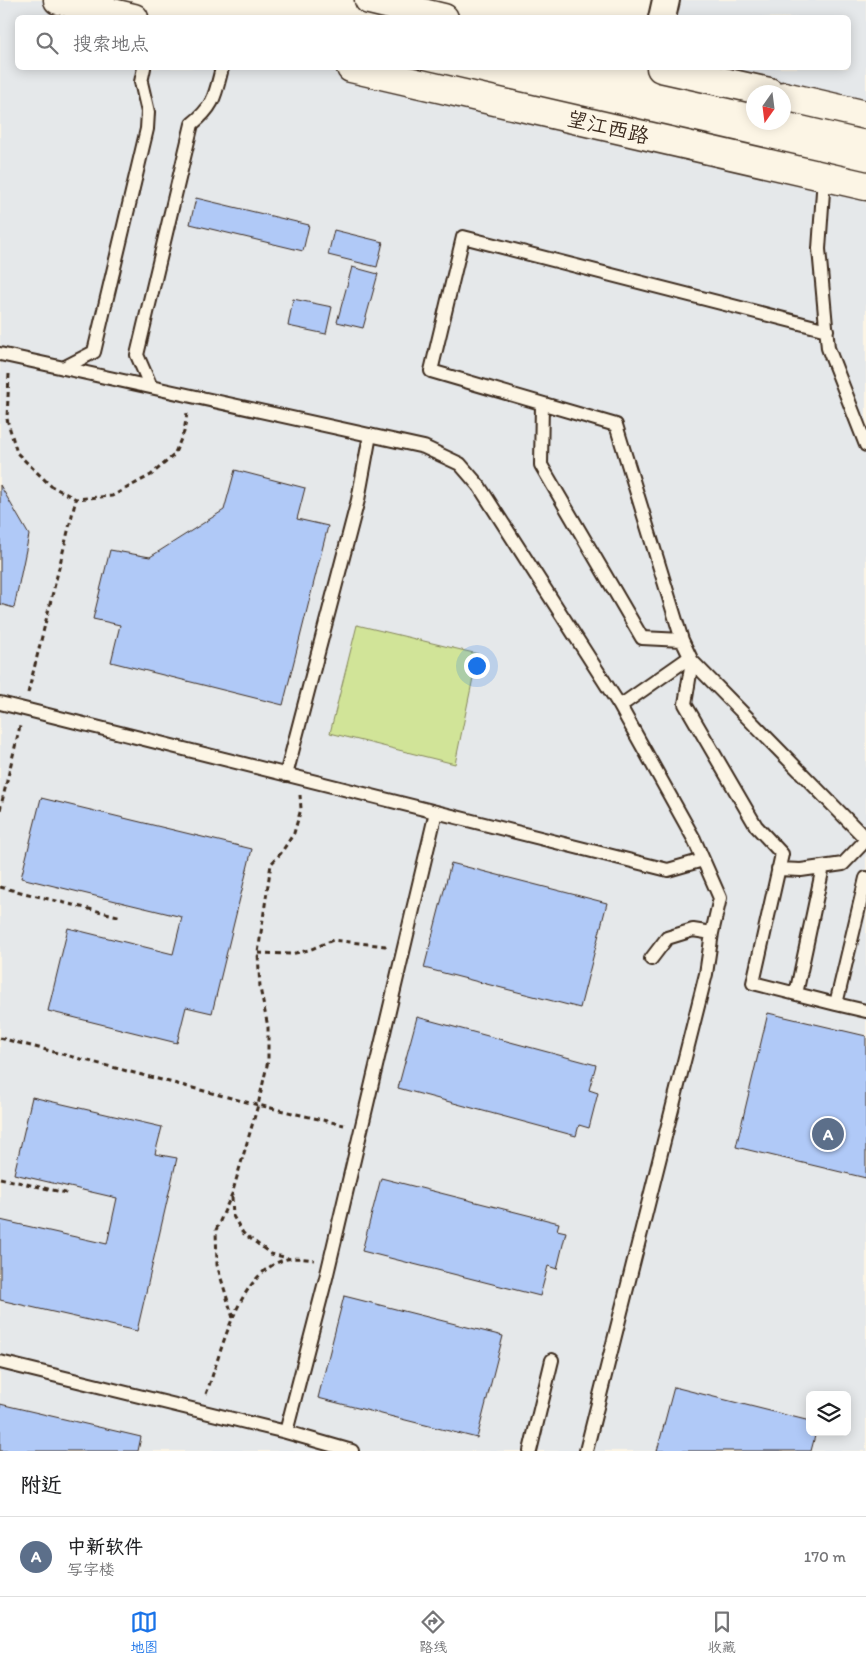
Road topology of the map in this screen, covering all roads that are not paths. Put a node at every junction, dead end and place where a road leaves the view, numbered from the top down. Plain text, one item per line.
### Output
1 (58, 0) edge
2 (368, 0) edge
3 (666, 0) edge
4 (121, 15) edge
5 (431, 15) edge
6 (663, 15) edge
7 (144, 70) edge
8 (222, 70) edge
9 (360, 70) edge
10 (670, 70) edge
11 (746, 87) edge
12 (791, 98) edge
13 (866, 115) edge
14 (824, 177) junction
15 (866, 186) edge
16 (827, 330) junction
17 (6, 355) edge
18 (63, 368) junction
19 (151, 388) junction
20 (542, 404) junction
21 (370, 435) junction
22 (866, 444) edge
23 (682, 640) junction
24 (692, 659) junction
25 (0, 703) edge
26 (620, 706) junction
27 (286, 775) junction
28 (436, 812) junction
29 (866, 839) edge
30 (703, 860) junction
31 (823, 867) junction
32 (778, 869) junction
33 (866, 878) edge
34 (712, 933) junction
35 (651, 959) dead end
36 (796, 994) junction
37 (836, 1004) junction
38 (866, 1011) edge
39 (552, 1360) dead end
40 (0, 1362) edge
41 (286, 1432) junction
42 (352, 1451) edge
43 (530, 1451) edge
44 (586, 1451) edge

1 - 4 main road
2 - 5 main road
3 - 6 street
7 - 18 lane
8 - 19 lane
9 - 14 main road, 望江西路
10 - 11 main road
12 - 13 main road
14 - 15 main road, 望江西路
14 - 16 lane
16 - 20 lane
16 - 22 lane
17 - 18 lane
18 - 19 lane
19 - 21 lane
20 - 23 lane
20 - 23 lane
21 - 26 lane
21 - 27 lane
23 - 24 lane
24 - 26 lane
24 - 29 lane
24 - 32 lane
25 - 27 lane
26 - 30 lane
27 - 28 lane
28 - 30 lane
28 - 41 lane
29 - 31 lane
30 - 34 lane
31 - 32 lane
31 - 36 lane
32 - 36 lane
33 - 37 lane
34 - 35 lane
34 - 44 lane
36 - 37 lane
37 - 38 lane
39 - 43 lane
40 - 41 lane
41 - 42 lane

